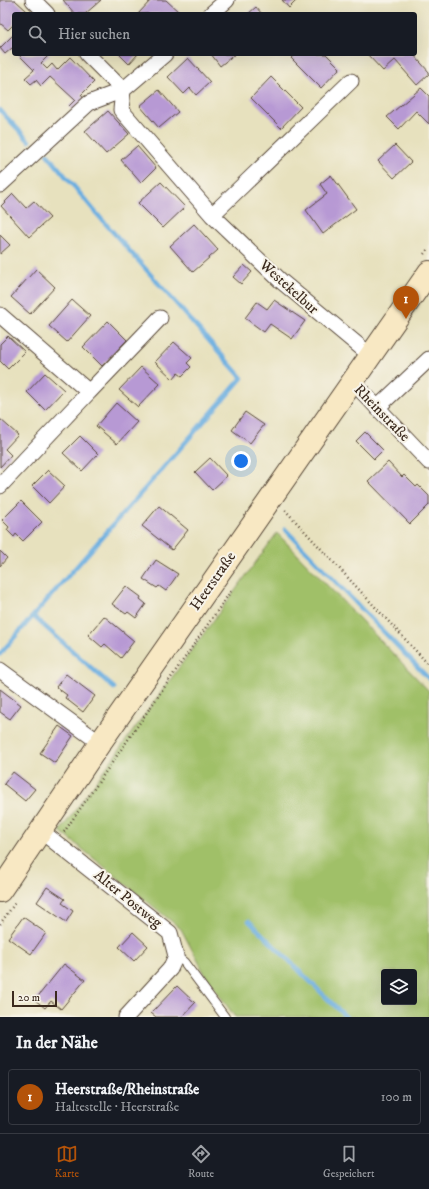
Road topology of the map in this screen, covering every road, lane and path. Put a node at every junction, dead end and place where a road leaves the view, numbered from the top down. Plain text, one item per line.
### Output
1 (33, 0) edge
2 (227, 0) edge
3 (45, 12) edge
4 (213, 12) edge
5 (89, 56) edge
6 (163, 56) edge
7 (351, 81) dead end
8 (123, 90) junction
9 (0, 185) edge
10 (212, 214) junction
11 (429, 272) edge
12 (0, 314) edge
13 (160, 318) dead end
14 (370, 355) junction
15 (429, 359) edge
16 (352, 381) junction
17 (89, 392) junction
18 (377, 408) junction
19 (429, 462) edge
20 (0, 486) edge
21 (272, 496) junction
22 (429, 665) edge
23 (0, 670) edge
24 (100, 743) junction
25 (41, 831) junction
26 (0, 891) edge
27 (176, 956) junction
28 (126, 1017) edge
29 (225, 1017) edge

1 - 3 street
2 - 4 street
5 - 8 street
6 - 8 street
7 - 10 street
8 - 9 street
8 - 10 street, Westekelbur
10 - 14 street, Westekelbur
11 - 14 street, Heerstraße
12 - 17 street
13 - 17 street
14 - 16 street, Heerstraße
15 - 18 street
16 - 18 street, Rheinstraße
16 - 21 street, Heerstraße
17 - 20 street
18 - 19 street, Rheinstraße
21 - 22 path
21 - 24 street, Heerstraße
23 - 24 street
24 - 25 street, Heerstraße
25 - 26 street, Heerstraße
25 - 27 street, Alter Postweg
27 - 28 street
27 - 29 lane

